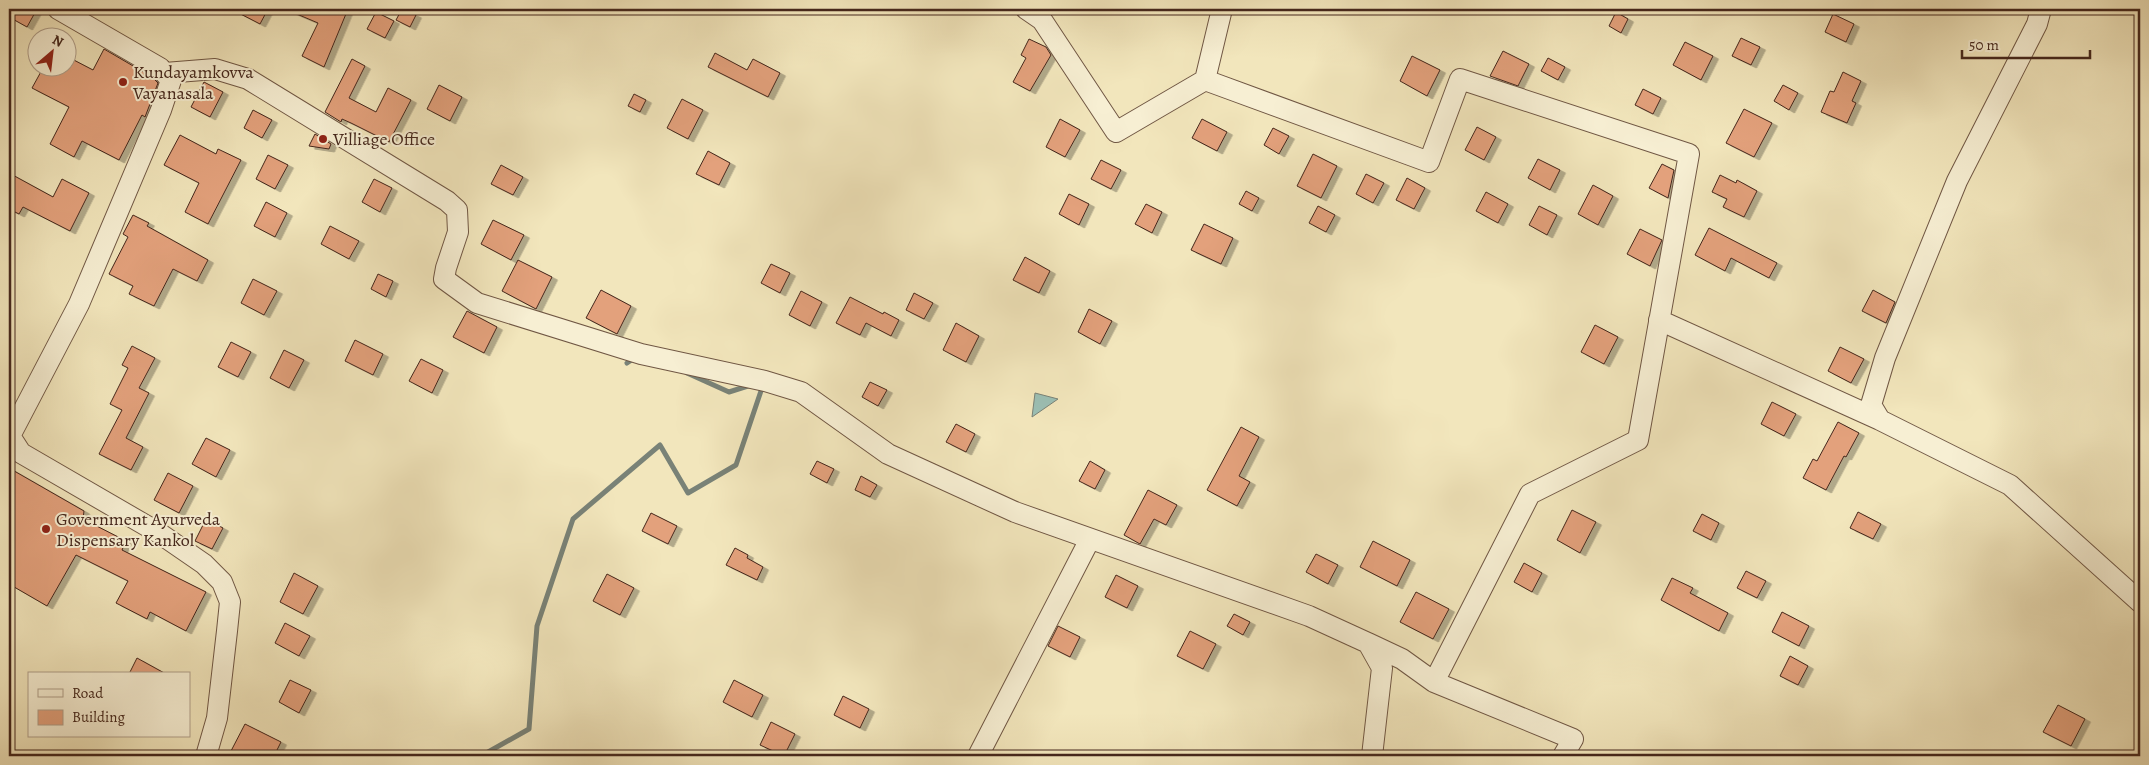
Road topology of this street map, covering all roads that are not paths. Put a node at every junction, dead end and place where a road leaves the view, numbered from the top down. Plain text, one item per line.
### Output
1 (58, 9) edge
2 (1026, 9) edge
3 (1222, 9) edge
4 (2041, 9) edge
5 (165, 73) junction
6 (1205, 80) junction
7 (1659, 320) junction
8 (1880, 420) junction
9 (10, 437) edge
10 (1090, 539) junction
11 (2140, 602) edge
12 (1368, 643) junction
13 (1434, 682) junction
14 (206, 756) edge
15 (978, 756) edge
16 (1372, 756) edge
17 (1563, 756) edge

1 - 5 street
2 - 6 street
3 - 6 street
4 - 8 street
5 - 9 street
5 - 10 street
6 - 7 street
7 - 8 street
7 - 13 street
8 - 11 street
9 - 14 street
10 - 12 street
10 - 15 street
12 - 13 street
12 - 16 street
13 - 17 street

